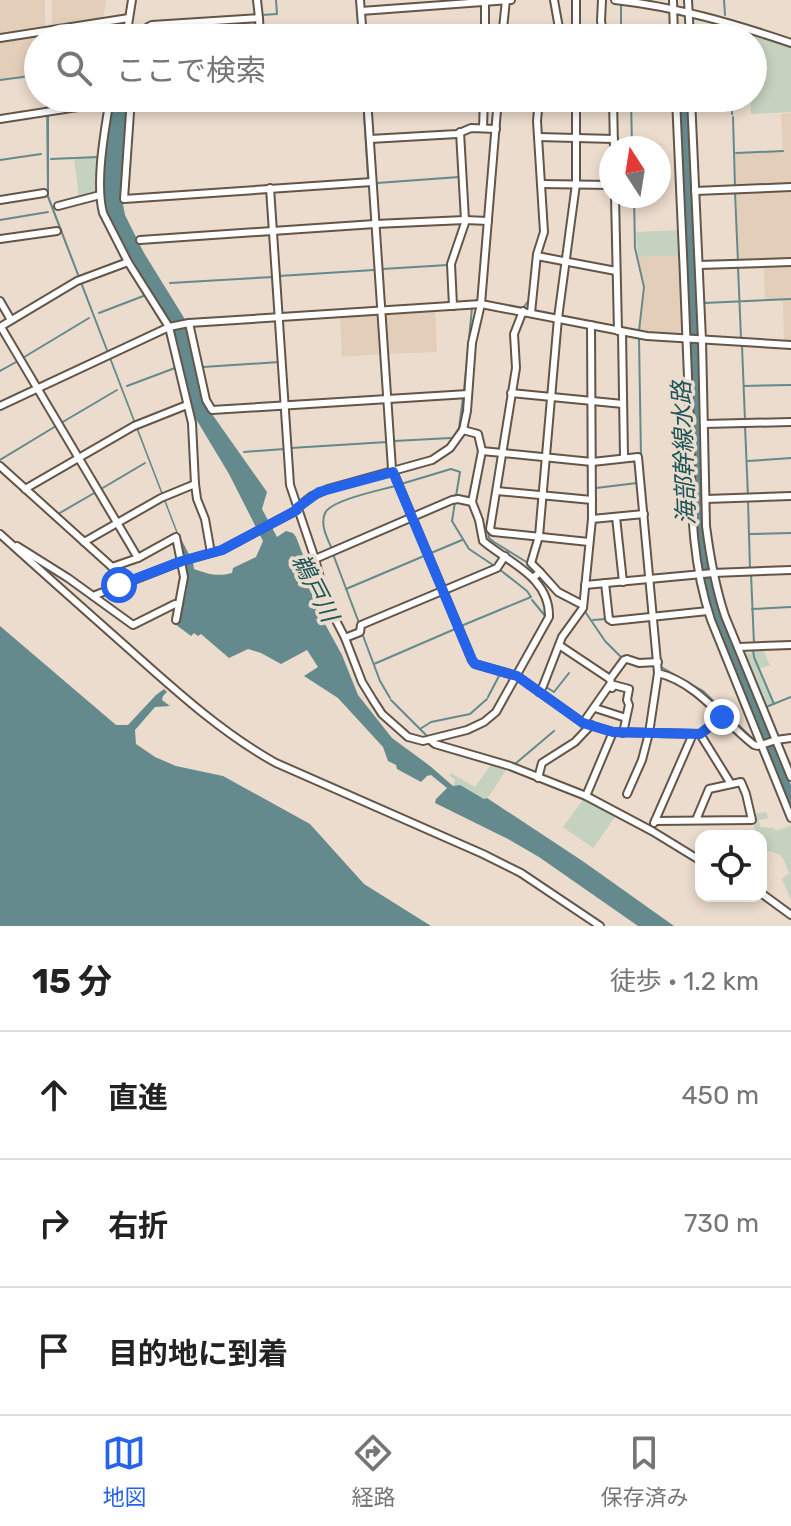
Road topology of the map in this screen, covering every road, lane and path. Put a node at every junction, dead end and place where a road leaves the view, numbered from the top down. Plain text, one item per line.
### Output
1 (132, 0) edge
2 (257, 0) edge
3 (360, 0) edge
4 (508, 0) edge
5 (554, 0) edge
6 (576, 0) edge
7 (602, 0) edge
8 (615, 0) edge
9 (673, 0) edge
10 (688, 0) edge
11 (485, 1) edge
12 (673, 9) junction
13 (361, 11) junction
14 (688, 12) junction
15 (129, 18) junction
16 (259, 18) junction
17 (92, 24) edge
18 (128, 24) edge
19 (167, 24) edge
20 (259, 24) edge
21 (362, 24) edge
22 (485, 24) edge
23 (504, 24) edge
24 (558, 24) edge
25 (576, 24) edge
26 (602, 24) edge
27 (674, 24) edge
28 (689, 24) edge
29 (733, 24) edge
30 (24, 34) edge
31 (767, 35) edge
32 (0, 38) edge
33 (791, 43) edge
34 (47, 112) edge
35 (108, 112) edge
36 (130, 112) edge
37 (368, 112) edge
38 (484, 112) edge
39 (497, 112) edge
40 (537, 112) edge
41 (576, 112) edge
42 (613, 112) edge
43 (677, 112) edge
44 (692, 112) edge
45 (0, 119) edge
46 (483, 128) junction
47 (496, 129) junction
48 (460, 132) junction
49 (614, 136) edge
50 (538, 137) junction
51 (576, 138) junction
52 (370, 139) junction
53 (599, 139) edge
54 (372, 182) junction
55 (541, 184) junction
56 (576, 184) junction
57 (599, 185) edge
58 (791, 187) edge
59 (270, 188) junction
60 (695, 191) junction
61 (44, 193) dead end
62 (100, 195) junction
63 (0, 200) edge
64 (58, 206) dead end
65 (615, 208) edge
66 (465, 220) junction
67 (488, 221) junction
68 (375, 224) junction
69 (57, 231) dead end
70 (273, 232) junction
71 (0, 239) edge
72 (140, 240) dead end
73 (537, 256) junction
74 (565, 260) junction
75 (128, 262) junction
76 (791, 262) edge
77 (699, 265) junction
78 (616, 271) junction
79 (0, 301) edge
80 (481, 304) junction
81 (453, 306) junction
82 (381, 310) junction
83 (523, 311) junction
84 (531, 313) junction
85 (279, 317) junction
86 (558, 318) junction
87 (11, 320) junction
88 (189, 323) junction
89 (591, 325) junction
90 (1, 327) edge
91 (169, 327) junction
92 (620, 331) junction
93 (686, 339) junction
94 (702, 340) junction
95 (791, 345) edge
96 (37, 388) junction
97 (511, 393) junction
98 (468, 394) junction
99 (551, 397) junction
100 (387, 399) junction
101 (592, 401) junction
102 (623, 404) junction
103 (187, 405) junction
104 (285, 405) junction
105 (0, 406) edge
106 (791, 422) edge
107 (704, 424) junction
108 (463, 430) junction
109 (482, 451) junction
110 (504, 453) junction
111 (624, 457) junction
112 (79, 458) junction
113 (545, 458) junction
114 (592, 462) junction
115 (0, 466) edge
116 (393, 472) junction
117 (195, 484) junction
118 (25, 489) junction
119 (497, 491) junction
120 (542, 495) junction
121 (791, 496) edge
122 (706, 499) junction
123 (592, 500) junction
124 (472, 502) junction
125 (297, 509) junction
126 (644, 514) junction
127 (412, 517) junction
128 (616, 517) junction
129 (592, 519) junction
130 (117, 523) junction
131 (0, 534) edge
132 (539, 536) junction
133 (84, 542) junction
134 (589, 542) junction
135 (13, 546) junction
136 (211, 553) junction
137 (505, 556) junction
138 (138, 558) junction
139 (315, 559) junction
140 (185, 560) junction
141 (113, 570) junction
142 (791, 570) edge
143 (540, 572) junction
144 (712, 573) junction
145 (698, 575) junction
146 (533, 578) junction
147 (651, 579) junction
148 (623, 582) junction
149 (605, 583) junction
150 (119, 585) junction
151 (585, 585) junction
152 (443, 590) junction
153 (93, 596) junction
154 (179, 604) junction
155 (583, 605) junction
156 (708, 611) junction
157 (654, 617) junction
158 (176, 620) dead end
159 (345, 638) junction
160 (559, 645) junction
161 (791, 645) edge
162 (738, 647) junction
163 (658, 662) junction
164 (658, 673) junction
165 (517, 676) junction
166 (610, 679) junction
167 (539, 692) junction
168 (596, 706) junction
169 (722, 717) junction
170 (626, 718) junction
171 (583, 723) junction
172 (591, 725) junction
173 (613, 732) junction
174 (623, 733) junction
175 (649, 733) junction
176 (696, 734) junction
177 (791, 738) edge
178 (430, 740) junction
179 (775, 740) junction
180 (761, 745) junction
181 (791, 777) edge
182 (538, 778) junction
183 (731, 784) junction
184 (627, 794) dead end
185 (586, 796) junction
186 (791, 818) edge
187 (696, 820) junction
188 (655, 821) junction
189 (651, 830) junction
190 (695, 857) edge
191 (767, 897) edge
192 (791, 915) edge
193 (600, 926) edge

1 - 15 street
2 - 16 street
3 - 13 street
4 - 11 street
4 - 23 street
5 - 24 street
6 - 25 street
7 - 26 street
8 - 12 street
9 - 12 street
10 - 14 street
11 - 13 street
11 - 22 street
12 - 14 street
12 - 27 street
13 - 21 street
14 - 28 street
14 - 29 street
15 - 17 street
15 - 18 street
16 - 19 street
16 - 20 street
30 - 32 street
31 - 33 street
34 - 45 street
35 - 62 street
36 - 59 street
37 - 52 street
38 - 46 street
39 - 47 street
40 - 50 street
41 - 51 street
42 - 49 street
43 - 93 street
44 - 60 street
46 - 47 street
46 - 48 street
47 - 67 street
48 - 52 street
48 - 66 street
50 - 51 street
50 - 55 street
51 - 53 street
51 - 56 street
52 - 54 street
54 - 59 street
54 - 68 street
55 - 56 street
55 - 73 street
56 - 57 street
56 - 74 street
58 - 60 street
59 - 70 street
60 - 77 street
61 - 63 street
62 - 64 street
62 - 75 street
65 - 78 street
66 - 67 street
66 - 68 street
66 - 81 street
67 - 80 street
68 - 70 street
68 - 82 street
69 - 71 street
70 - 72 street
70 - 85 street
73 - 74 street
73 - 84 street
74 - 78 street
74 - 86 street
75 - 87 street
75 - 91 street
76 - 77 street
77 - 94 street
78 - 92 street
79 - 87 street
80 - 81 street
80 - 83 street
80 - 98 street
81 - 82 street
82 - 85 street
82 - 100 street
83 - 84 street
83 - 97 street
84 - 86 street
85 - 88 street
85 - 104 street
86 - 89 street
86 - 99 street
87 - 90 street
88 - 91 street
88 - 104 street
89 - 92 street
89 - 101 street
90 - 96 street
91 - 96 street
91 - 103 street
92 - 93 street
92 - 102 street
93 - 94 street
93 - 145 street
94 - 95 street
94 - 107 street
96 - 105 street
96 - 112 street
97 - 99 street
97 - 110 street
98 - 100 street
98 - 108 street
99 - 101 street
99 - 113 street
100 - 104 street
100 - 116 street
101 - 102 street
101 - 114 street
102 - 111 street
103 - 112 street
103 - 117 street
104 - 125 street
106 - 107 street
107 - 122 street
108 - 109 street
108 - 116 street
109 - 110 street
109 - 124 street
110 - 113 street
110 - 119 street
111 - 114 street
111 - 126 street
112 - 118 street
112 - 130 street
113 - 114 street
113 - 120 street
114 - 123 street
115 - 118 street
116 - 125 street
116 - 127 street
117 - 130 street
117 - 136 street
118 - 133 street
119 - 120 street
119 - 132 street
120 - 123 street
120 - 132 street
121 - 122 street
122 - 144 street
123 - 129 street
124 - 127 street
124 - 137 street
125 - 136 street
125 - 139 street
126 - 128 street
126 - 147 street
127 - 139 street
127 - 152 street
128 - 129 street
128 - 148 street
129 - 134 street
130 - 133 street
130 - 138 street
131 - 135 street
132 - 134 street
132 - 143 street
133 - 141 street
134 - 151 street
135 - 153 street
135 - 193 street
136 - 140 street
137 - 146 street
137 - 152 street
138 - 140 street
138 - 141 street
139 - 159 street
140 - 150 street
140 - 154 street
141 - 150 street
142 - 144 street
143 - 146 street
143 - 155 street
144 - 145 street
144 - 162 street
145 - 147 street
145 - 156 street
146 - 165 street
147 - 148 street
147 - 157 street
148 - 149 street
149 - 151 street
149 - 157 street
150 - 153 street
151 - 155 street
152 - 159 street
152 - 165 street
153 - 154 street
154 - 158 street
155 - 160 street
156 - 157 street
156 - 180 street
157 - 163 street
159 - 178 street
160 - 166 street
160 - 167 street
161 - 162 street
162 - 179 street
163 - 164 street
163 - 166 street
164 - 169 street
164 - 175 street
165 - 167 street
165 - 178 street
166 - 168 street
167 - 171 street
168 - 170 street
168 - 170 street
168 - 171 street
169 - 176 street
169 - 180 street
170 - 174 street
171 - 172 street
172 - 173 street
172 - 182 street
173 - 174 street
173 - 185 street
174 - 175 street
175 - 176 street
175 - 184 street
176 - 183 street
176 - 188 street
177 - 179 street
178 - 182 street
179 - 180 street
179 - 181 street
180 - 186 street
182 - 185 street
183 - 187 street
183 - 187 street
185 - 189 street
187 - 188 street
188 - 189 street
189 - 190 street
191 - 192 street

